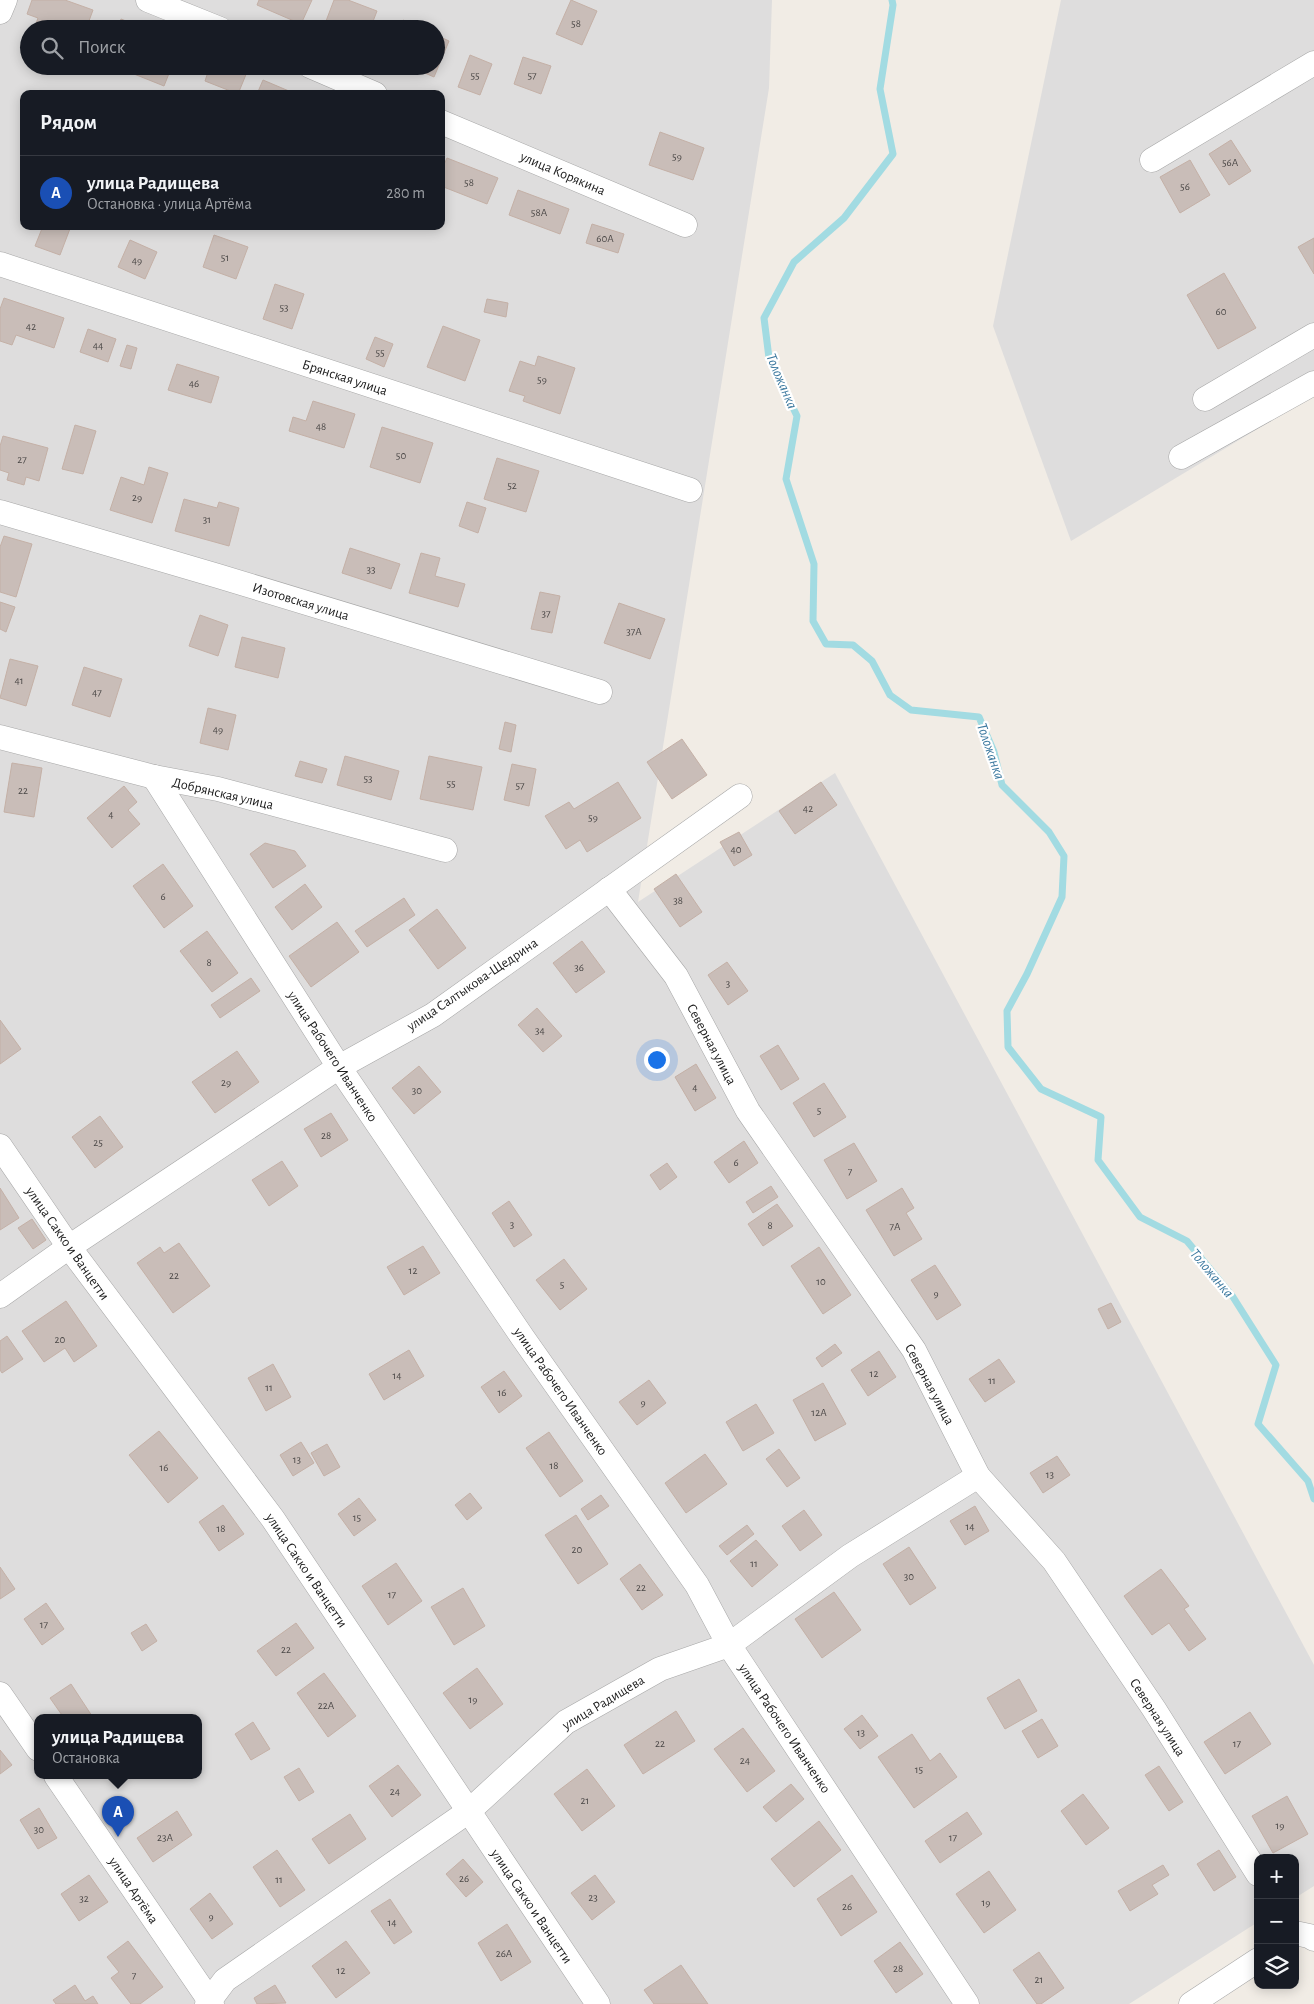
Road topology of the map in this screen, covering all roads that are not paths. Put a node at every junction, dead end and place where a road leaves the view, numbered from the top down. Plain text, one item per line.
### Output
1 (5, 0) edge
2 (148, 0) edge
3 (0, 12) edge
4 (198, 20) edge
5 (1314, 63) edge
6 (331, 75) edge
7 (366, 90) edge
8 (445, 124) edge
9 (1152, 160) dead end
10 (685, 225) dead end
11 (0, 264) edge
12 (1314, 335) edge
13 (1314, 383) edge
14 (1205, 399) dead end
15 (1181, 457) dead end
16 (690, 490) dead end
17 (0, 512) edge
18 (600, 692) dead end
19 (0, 737) edge
20 (154, 777) junction
21 (740, 796) dead end
22 (445, 850) dead end
23 (609, 889) junction
24 (339, 1066) junction
25 (0, 1146) edge
26 (69, 1247) junction
27 (0, 1296) edge
28 (978, 1476) junction
29 (730, 1645) junction
30 (0, 1694) edge
31 (34, 1743) edge
32 (58, 1779) edge
33 (469, 1811) junction
34 (1254, 1868) edge
35 (1299, 1935) edge
36 (1314, 1939) edge
37 (1254, 1963) edge
38 (210, 2003) edge
39 (598, 2004) edge
40 (967, 2004) edge
41 (1191, 2004) edge

1 - 3 street
2 - 4 street
5 - 9 street
6 - 7 street
8 - 10 street, улица Корякина
11 - 16 street, Брянская улица
12 - 14 street
13 - 15 street
17 - 18 street, Изотовская улица
19 - 20 street, Добрянская улица
20 - 22 street, Добрянская улица
20 - 24 street, улица Рабочего Иванченко
21 - 23 street, улица Салтыкова-Щедрина
23 - 24 street, улица Салтыкова-Щедрина
23 - 28 street, Северная улица
24 - 26 street, улица Салтыкова-Щедрина
24 - 29 street, улица Рабочего Иванченко
25 - 26 street, улица Сакко и Ванцетти
26 - 27 street, улица Салтыкова-Щедрина
26 - 33 street, улица Сакко и Ванцетти
28 - 29 street, улица Радищева
28 - 34 street, Северная улица
29 - 33 street, улица Радищева
29 - 40 street, улица Рабочего Иванченко
30 - 31 street
32 - 38 street, улица Артёма
33 - 38 street, улица Радищева
33 - 39 street, улица Сакко и Ванцетти
35 - 36 street
37 - 41 street

